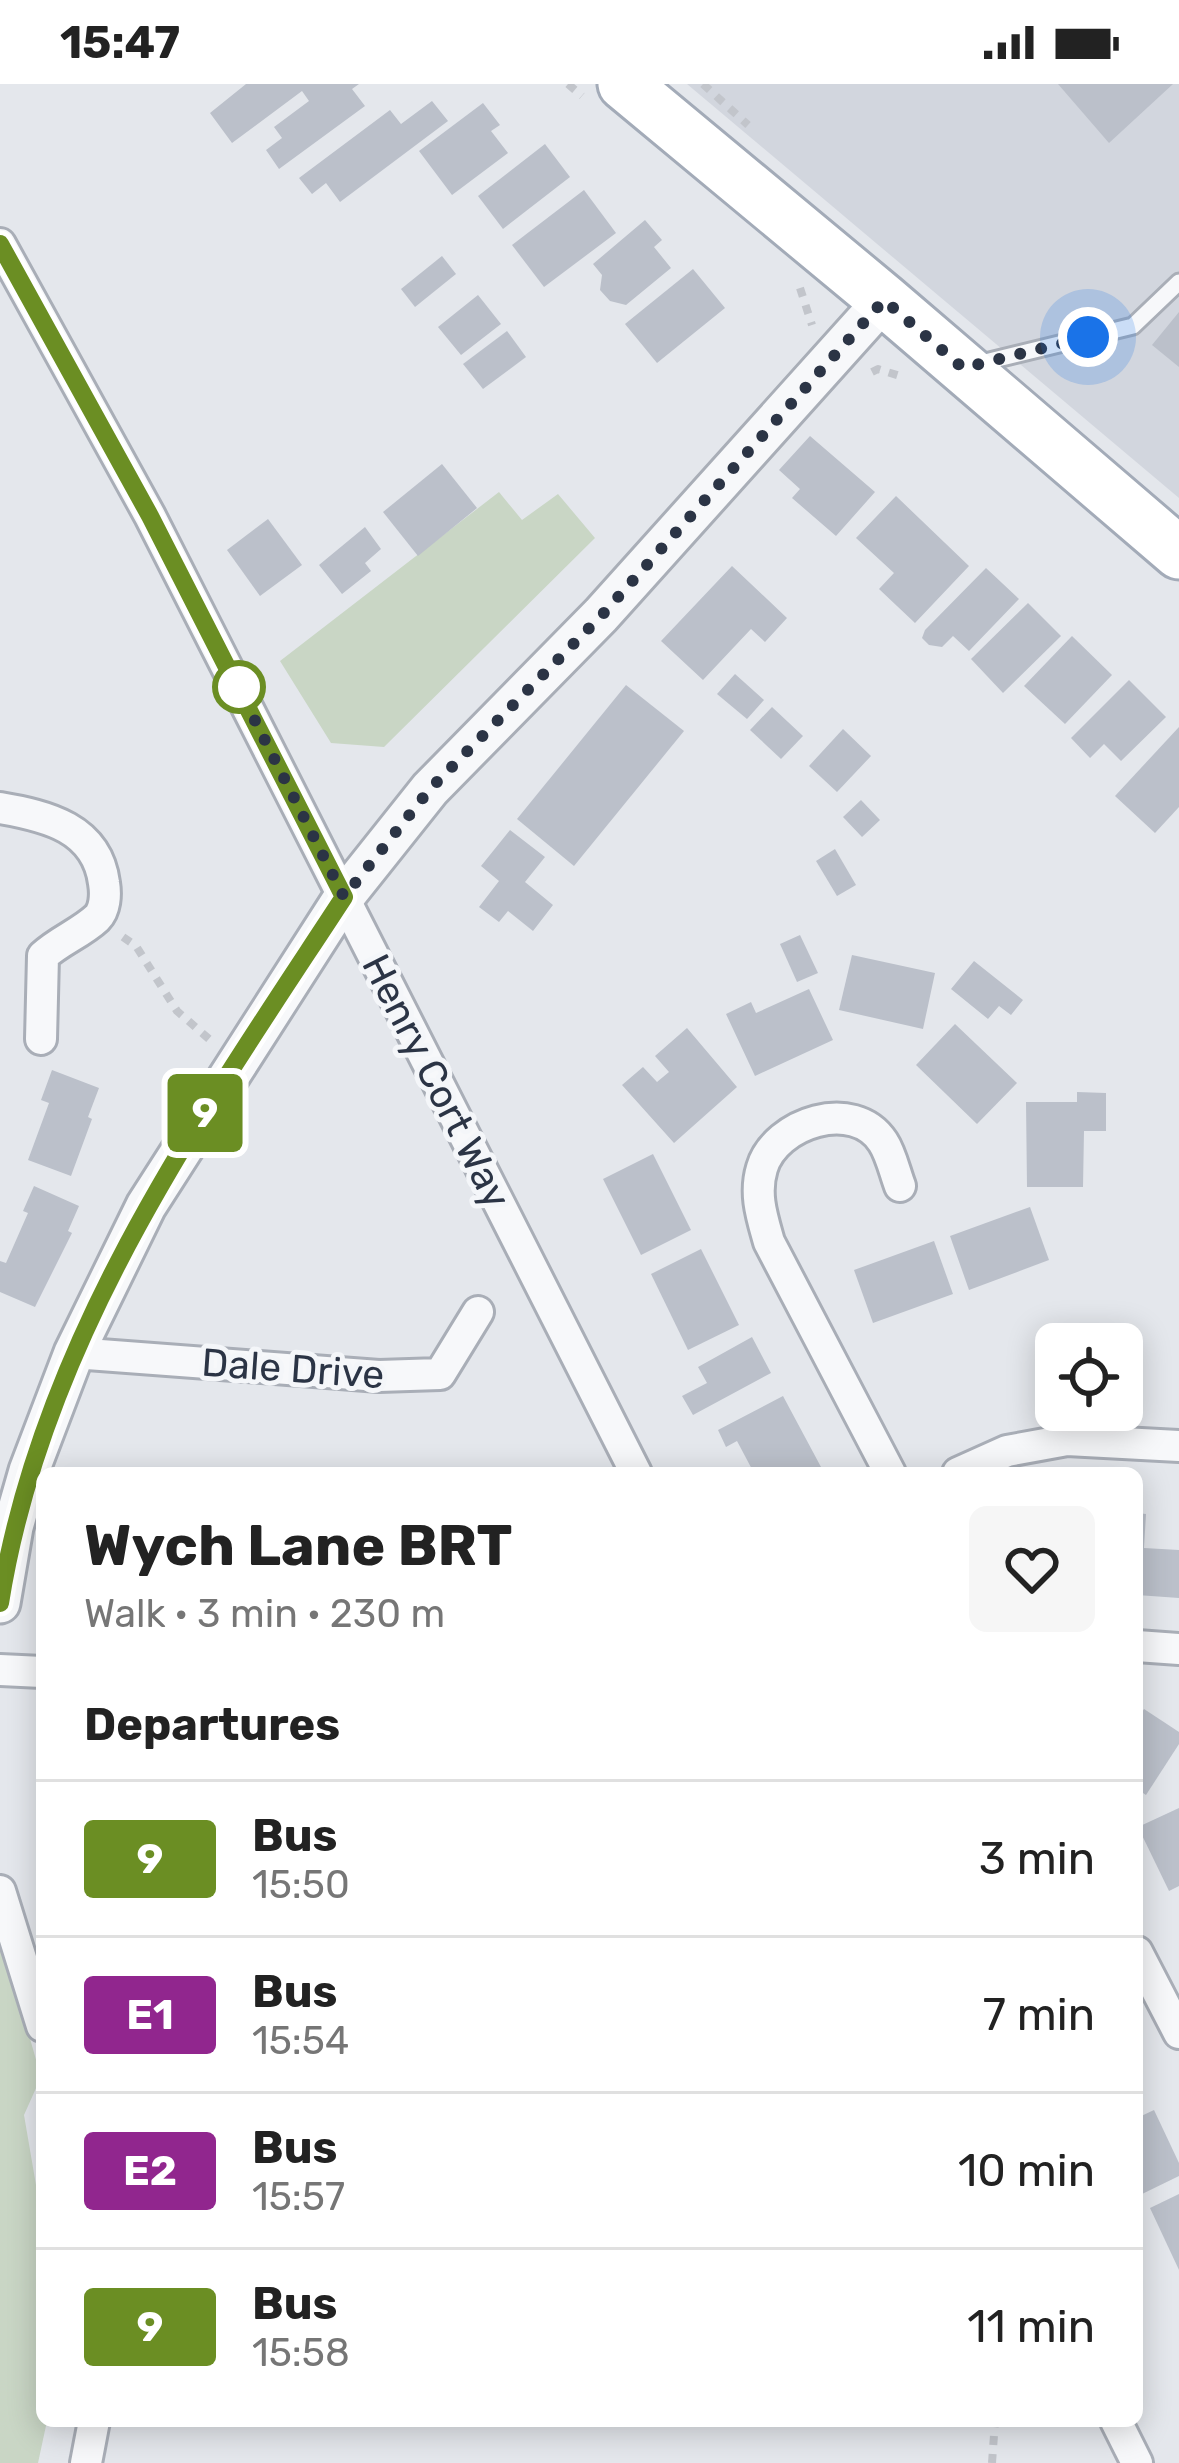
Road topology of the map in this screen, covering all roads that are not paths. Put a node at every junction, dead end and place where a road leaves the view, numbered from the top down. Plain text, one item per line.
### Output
1 (624, 84) edge
2 (0, 244) edge
3 (1179, 282) edge
4 (884, 300) junction
5 (963, 368) junction
6 (1179, 554) edge
7 (0, 808) edge
8 (344, 897) junction
9 (41, 1039) dead end
10 (900, 1186) dead end
11 (478, 1312) dead end
12 (74, 1353) junction
13 (1179, 1446) edge
14 (633, 1467) edge
15 (887, 1467) edge
16 (971, 1467) edge
17 (0, 1603) edge
18 (1143, 1646) edge
19 (1179, 1649) edge
20 (0, 1670) edge
21 (36, 1672) edge
22 (0, 1891) edge
23 (1143, 1964) edge
24 (36, 2007) edge
25 (1179, 2033) edge
26 (93, 2427) edge
27 (1119, 2427) edge
28 (86, 2463) edge
29 (1137, 2463) edge

1 - 4 main road
2 - 8 street, Henry Cort Way
3 - 5 lane
4 - 5 main road
4 - 8 street
5 - 6 main road
7 - 9 street
8 - 12 street
8 - 14 street, Henry Cort Way
10 - 15 street
11 - 12 street, Dale Drive
12 - 17 street
13 - 16 street
18 - 19 street
20 - 21 street
22 - 24 street
23 - 25 street
26 - 28 street
27 - 29 street

